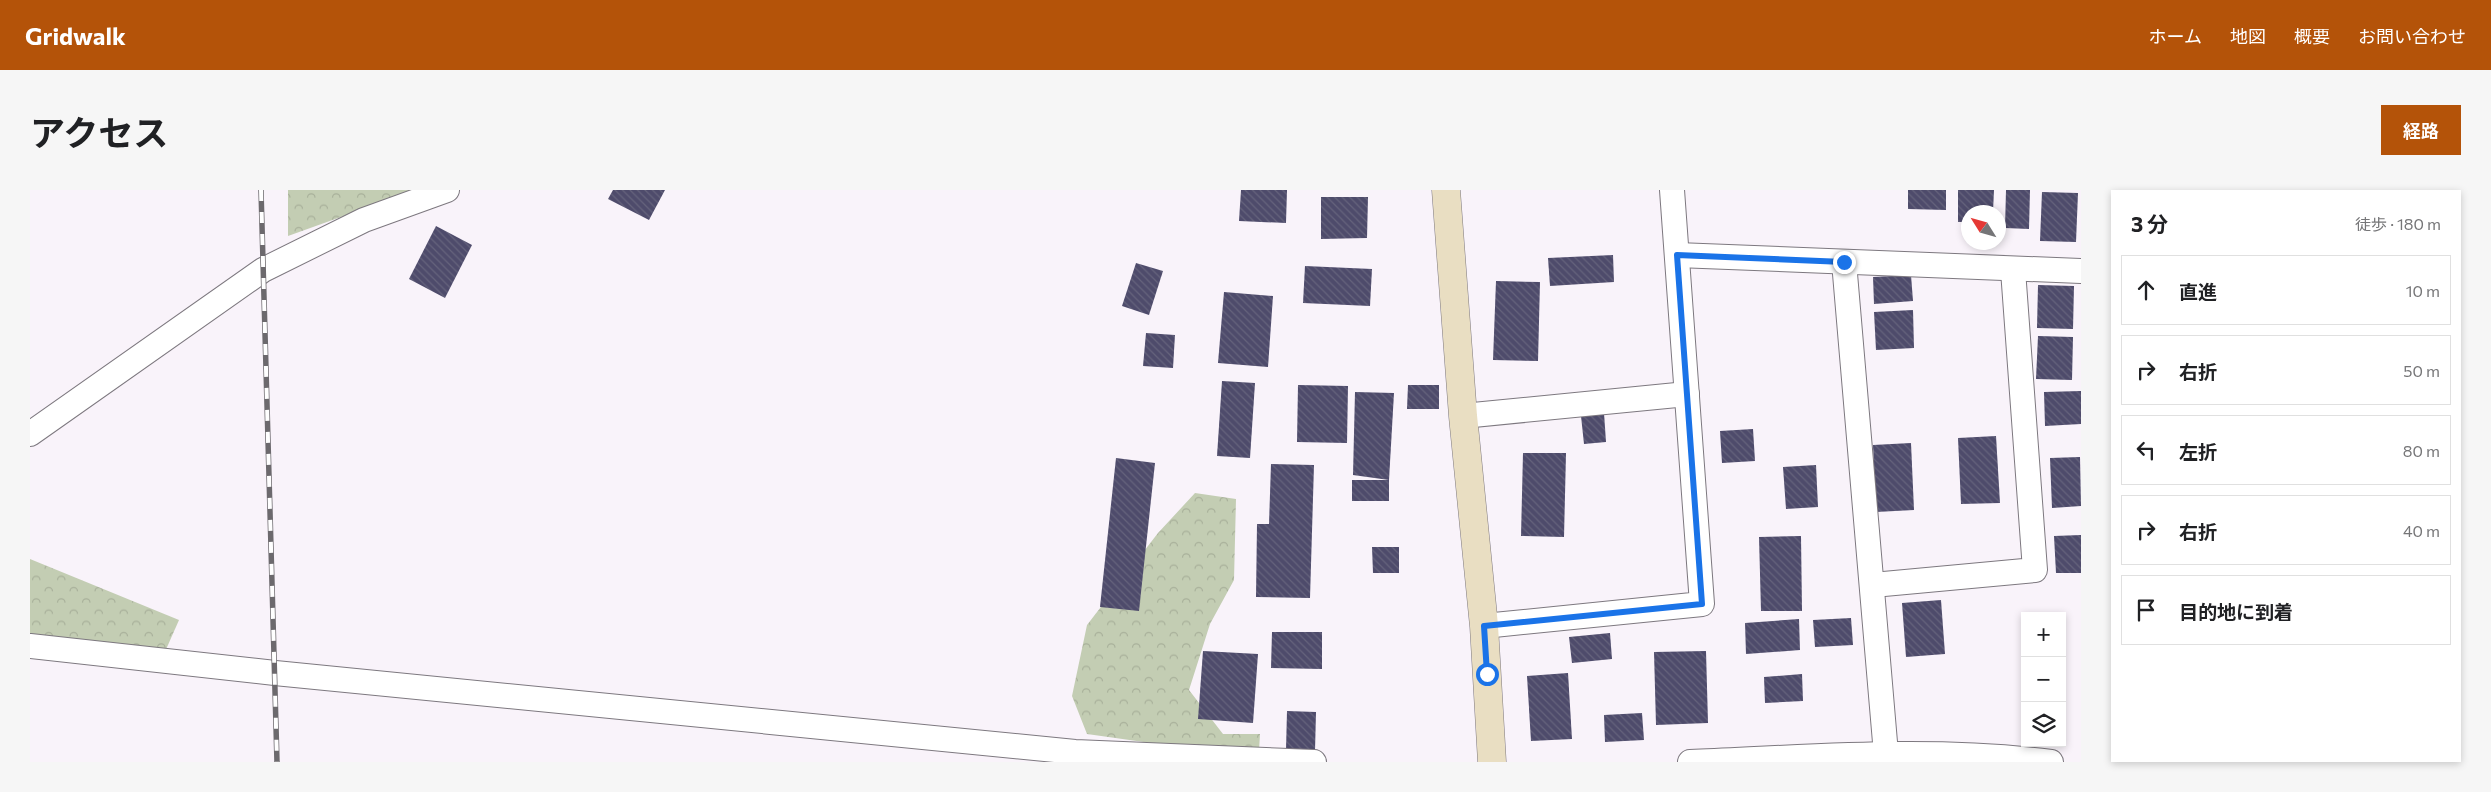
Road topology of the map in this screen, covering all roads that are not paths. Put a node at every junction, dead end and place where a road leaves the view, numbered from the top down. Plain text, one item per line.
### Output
1 (447, 190) edge
2 (1446, 190) edge
3 (1672, 190) edge
4 (1677, 255) junction
5 (1844, 262) junction
6 (2013, 270) junction
7 (2081, 271) edge
8 (1687, 394) junction
9 (1463, 416) junction
10 (30, 434) edge
11 (1872, 585) junction
12 (1484, 626) junction
13 (30, 646) edge
14 (1899, 757) edge
15 (1314, 762) edge
16 (1492, 762) edge
17 (1690, 762) edge
18 (2051, 762) edge

1 - 10 street
2 - 9 street
3 - 4 street
4 - 5 street
4 - 8 street
5 - 6 street
5 - 11 street
6 - 7 street
6 - 11 street
8 - 9 street
8 - 12 street
9 - 12 street
11 - 14 street
12 - 16 street
13 - 15 street
14 - 17 street
14 - 18 street

